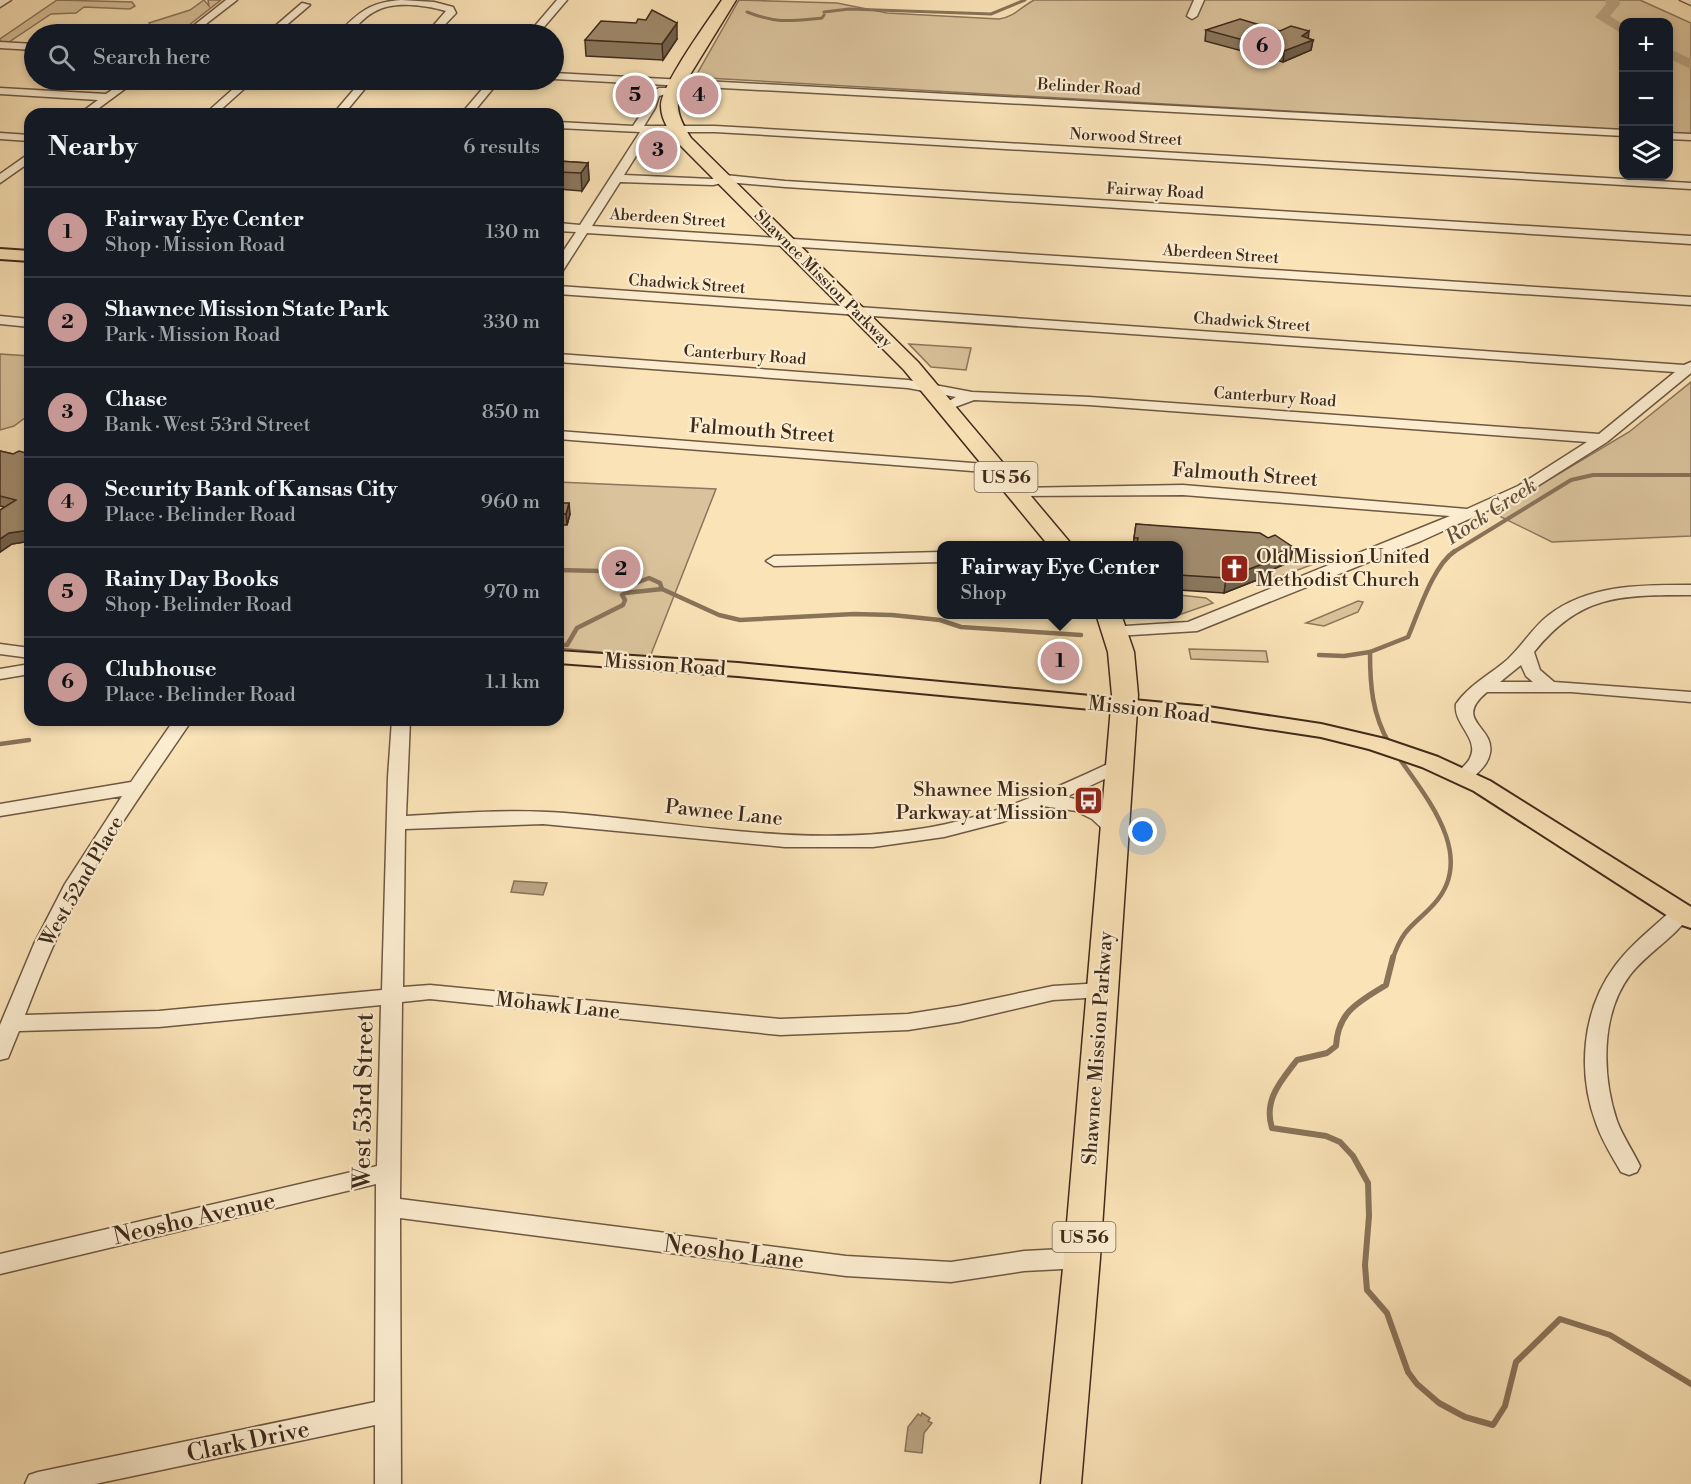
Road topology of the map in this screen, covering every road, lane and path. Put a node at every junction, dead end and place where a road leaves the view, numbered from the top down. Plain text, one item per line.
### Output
1 (6, 0) edge
2 (232, 0) edge
3 (562, 0) edge
4 (729, 0) edge
5 (1199, 0) edge
6 (1685, 0) edge
7 (1691, 2) edge
8 (0, 4) edge
9 (305, 5) dead end
10 (1192, 16) dead end
11 (201, 24) edge
12 (283, 24) edge
13 (355, 24) edge
14 (441, 24) edge
15 (542, 24) edge
16 (0, 45) edge
17 (24, 46) edge
18 (564, 77) edge
19 (675, 87) junction
20 (119, 90) edge
21 (238, 90) edge
22 (358, 90) edge
23 (486, 90) edge
24 (0, 91) edge
25 (108, 98) junction
26 (93, 108) edge
27 (217, 108) edge
28 (343, 108) edge
29 (471, 108) edge
30 (564, 125) edge
31 (676, 127) junction
32 (643, 128) junction
33 (1619, 133) edge
34 (0, 136) edge
35 (1673, 136) edge
36 (1691, 137) edge
37 (24, 138) edge
38 (24, 161) edge
39 (620, 173) junction
40 (0, 180) edge
41 (730, 184) junction
42 (1691, 186) edge
43 (564, 227) edge
44 (584, 229) junction
45 (749, 239) junction
46 (787, 240) junction
47 (1691, 240) edge
48 (0, 254) edge
49 (24, 256) edge
50 (564, 260) edge
51 (564, 290) edge
52 (1691, 301) edge
53 (851, 304) junction
54 (814, 308) junction
55 (897, 313) junction
56 (0, 320) edge
57 (24, 322) edge
58 (872, 325) junction
59 (564, 358) edge
60 (1689, 368) edge
61 (929, 387) junction
62 (972, 396) junction
63 (947, 406) junction
64 (564, 435) edge
65 (1602, 439) junction
66 (998, 469) junction
67 (1017, 491) junction
68 (1470, 513) junction
69 (1058, 541) edge
70 (937, 557) edge
71 (774, 561) dead end
72 (1691, 590) edge
73 (1112, 623) edge
74 (0, 649) edge
75 (24, 652) edge
76 (1526, 653) junction
77 (564, 657) edge
78 (24, 670) edge
79 (0, 674) edge
80 (1549, 686) junction
81 (1486, 687) junction
82 (1691, 697) edge
83 (1124, 706) junction
84 (179, 726) edge
85 (401, 726) edge
86 (1118, 766) junction
87 (1458, 774) junction
88 (138, 787) junction
89 (1044, 801) junction
90 (0, 810) edge
91 (396, 824) junction
92 (1113, 828) junction
93 (1686, 916) edge
94 (1102, 990) junction
95 (392, 995) junction
96 (12, 1023) junction
97 (0, 1052) edge
98 (1629, 1166) dead end
99 (388, 1172) junction
100 (387, 1207) junction
101 (1082, 1258) junction
102 (0, 1264) edge
103 (387, 1411) junction
104 (39, 1484) edge
105 (388, 1484) edge
106 (1061, 1484) edge

1 - 8 street
2 - 11 street
3 - 15 street
4 - 19 highway
5 - 10 street
6 - 7 street
9 - 12 street
13 - 14 street
16 - 17 street
18 - 19 street, Belinder Road
19 - 31 highway, Shawnee Mission Parkway / US 56
19 - 32 street
19 - 33 street, Belinder Road
20 - 25 street
21 - 27 street
22 - 28 street
23 - 29 street
24 - 25 street
25 - 26 street
30 - 32 street, Norwood Street
31 - 32 street, Norwood Street
31 - 41 highway, Shawnee Mission Parkway / US 56
31 - 42 street, Norwood Street
32 - 39 street
34 - 37 street
35 - 36 street
38 - 40 street
39 - 41 street, Fairway Road
39 - 44 street
41 - 46 highway, Shawnee Mission Parkway / US 56
41 - 47 street, Fairway Road
43 - 44 street, Aberdeen Street
44 - 45 street, Aberdeen Street
44 - 50 street
45 - 46 street, Aberdeen Street
45 - 46 street, Aberdeen Street
46 - 52 street, Aberdeen Street
46 - 53 highway, Shawnee Mission Parkway / US 56
48 - 49 main road
51 - 54 street, Chadwick Street
53 - 54 street, Chadwick Street
53 - 54 street, Chadwick Street
53 - 55 street, Chadwick Street
53 - 58 highway, Shawnee Mission Parkway / US 56
55 - 58 street
55 - 60 street, Chadwick Street
56 - 57 street
58 - 61 highway, Shawnee Mission Parkway / US 56
59 - 61 street, Canterbury Road
60 - 65 street
61 - 62 street, Canterbury Road
61 - 63 highway, Shawnee Mission Parkway / US 56
62 - 63 street, Canterbury Road
62 - 65 street, Canterbury Road
63 - 66 highway, Shawnee Mission Parkway / US 56
64 - 66 street, Falmouth Street
65 - 68 street
66 - 67 highway, Shawnee Mission Parkway / US 56
67 - 68 street, Falmouth Street
67 - 69 highway, Shawnee Mission Parkway / US 56
68 - 73 street
70 - 71 street
72 - 76 street
73 - 83 highway, Shawnee Mission Parkway / US 56
74 - 75 street
76 - 80 street
76 - 81 street
77 - 83 main road, Mission Road
78 - 79 street
80 - 81 street
80 - 82 street
81 - 87 street
83 - 86 highway, Shawnee Mission Parkway / US 56
83 - 87 main road, Mission Road
84 - 88 street, West 52nd Place
85 - 91 street, West 53rd Street
86 - 89 street, Pawnee Lane
86 - 92 highway, Shawnee Mission Parkway / US 56
87 - 93 main road, Mission Road
88 - 90 street
88 - 96 street, West 52nd Place
89 - 91 street, Pawnee Lane
89 - 92 street, Pawnee Lane
91 - 95 street, West 53rd Street
92 - 94 highway, Shawnee Mission Parkway / US 56
93 - 98 street
94 - 95 street, Mohawk Lane
94 - 101 highway, Shawnee Mission Parkway / US 56
95 - 96 street, Mohawk Lane
95 - 99 street, West 53rd Street
96 - 97 street, West 52nd Place
99 - 100 street, West 53rd Street
99 - 102 street, Neosho Avenue
100 - 101 street, Neosho Lane
100 - 103 street, West 53rd Street
101 - 106 highway, Shawnee Mission Parkway / US 56
103 - 104 street, Clark Drive
103 - 105 street, West 53rd Street

